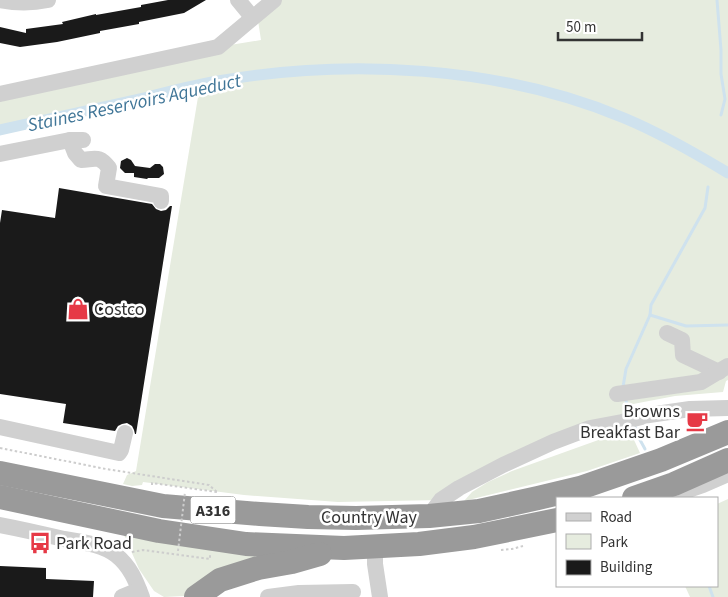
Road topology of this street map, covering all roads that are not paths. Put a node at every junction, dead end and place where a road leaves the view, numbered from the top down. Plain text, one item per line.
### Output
1 (0, 0) edge
2 (48, 0) edge
3 (238, 0) edge
4 (274, 0) edge
5 (252, 17) junction
6 (0, 94) edge
7 (0, 154) edge
8 (161, 201) dead end
9 (667, 333) dead end
10 (724, 369) edge
11 (624, 393) dead end
12 (728, 408) edge
13 (0, 428) edge
14 (728, 432) edge
15 (125, 433) dead end
16 (728, 460) edge
17 (0, 473) edge
18 (728, 474) edge
19 (0, 497) edge
20 (637, 497) edge
21 (429, 516) junction
22 (556, 520) edge
23 (0, 525) edge
24 (376, 546) junction
25 (344, 548) junction
26 (353, 592) dead end
27 (141, 593) edge
28 (299, 595) edge
29 (122, 597) edge
30 (196, 597) edge
31 (268, 597) edge
32 (380, 597) edge

1 - 2 street
3 - 5 street
4 - 5 street
5 - 6 street
7 - 8 street
9 - 10 street
10 - 11 street
12 - 21 street
13 - 15 street
14 - 21 highway, Country Way / A316
16 - 20 highway
17 - 21 highway, Country Way / A316
18 - 20 street
19 - 25 highway, Country Way / A316
22 - 24 highway, Country Way / A316
23 - 27 street
24 - 25 highway, Country Way / A316
24 - 32 street
25 - 30 highway
26 - 28 street
27 - 29 street
28 - 31 street

